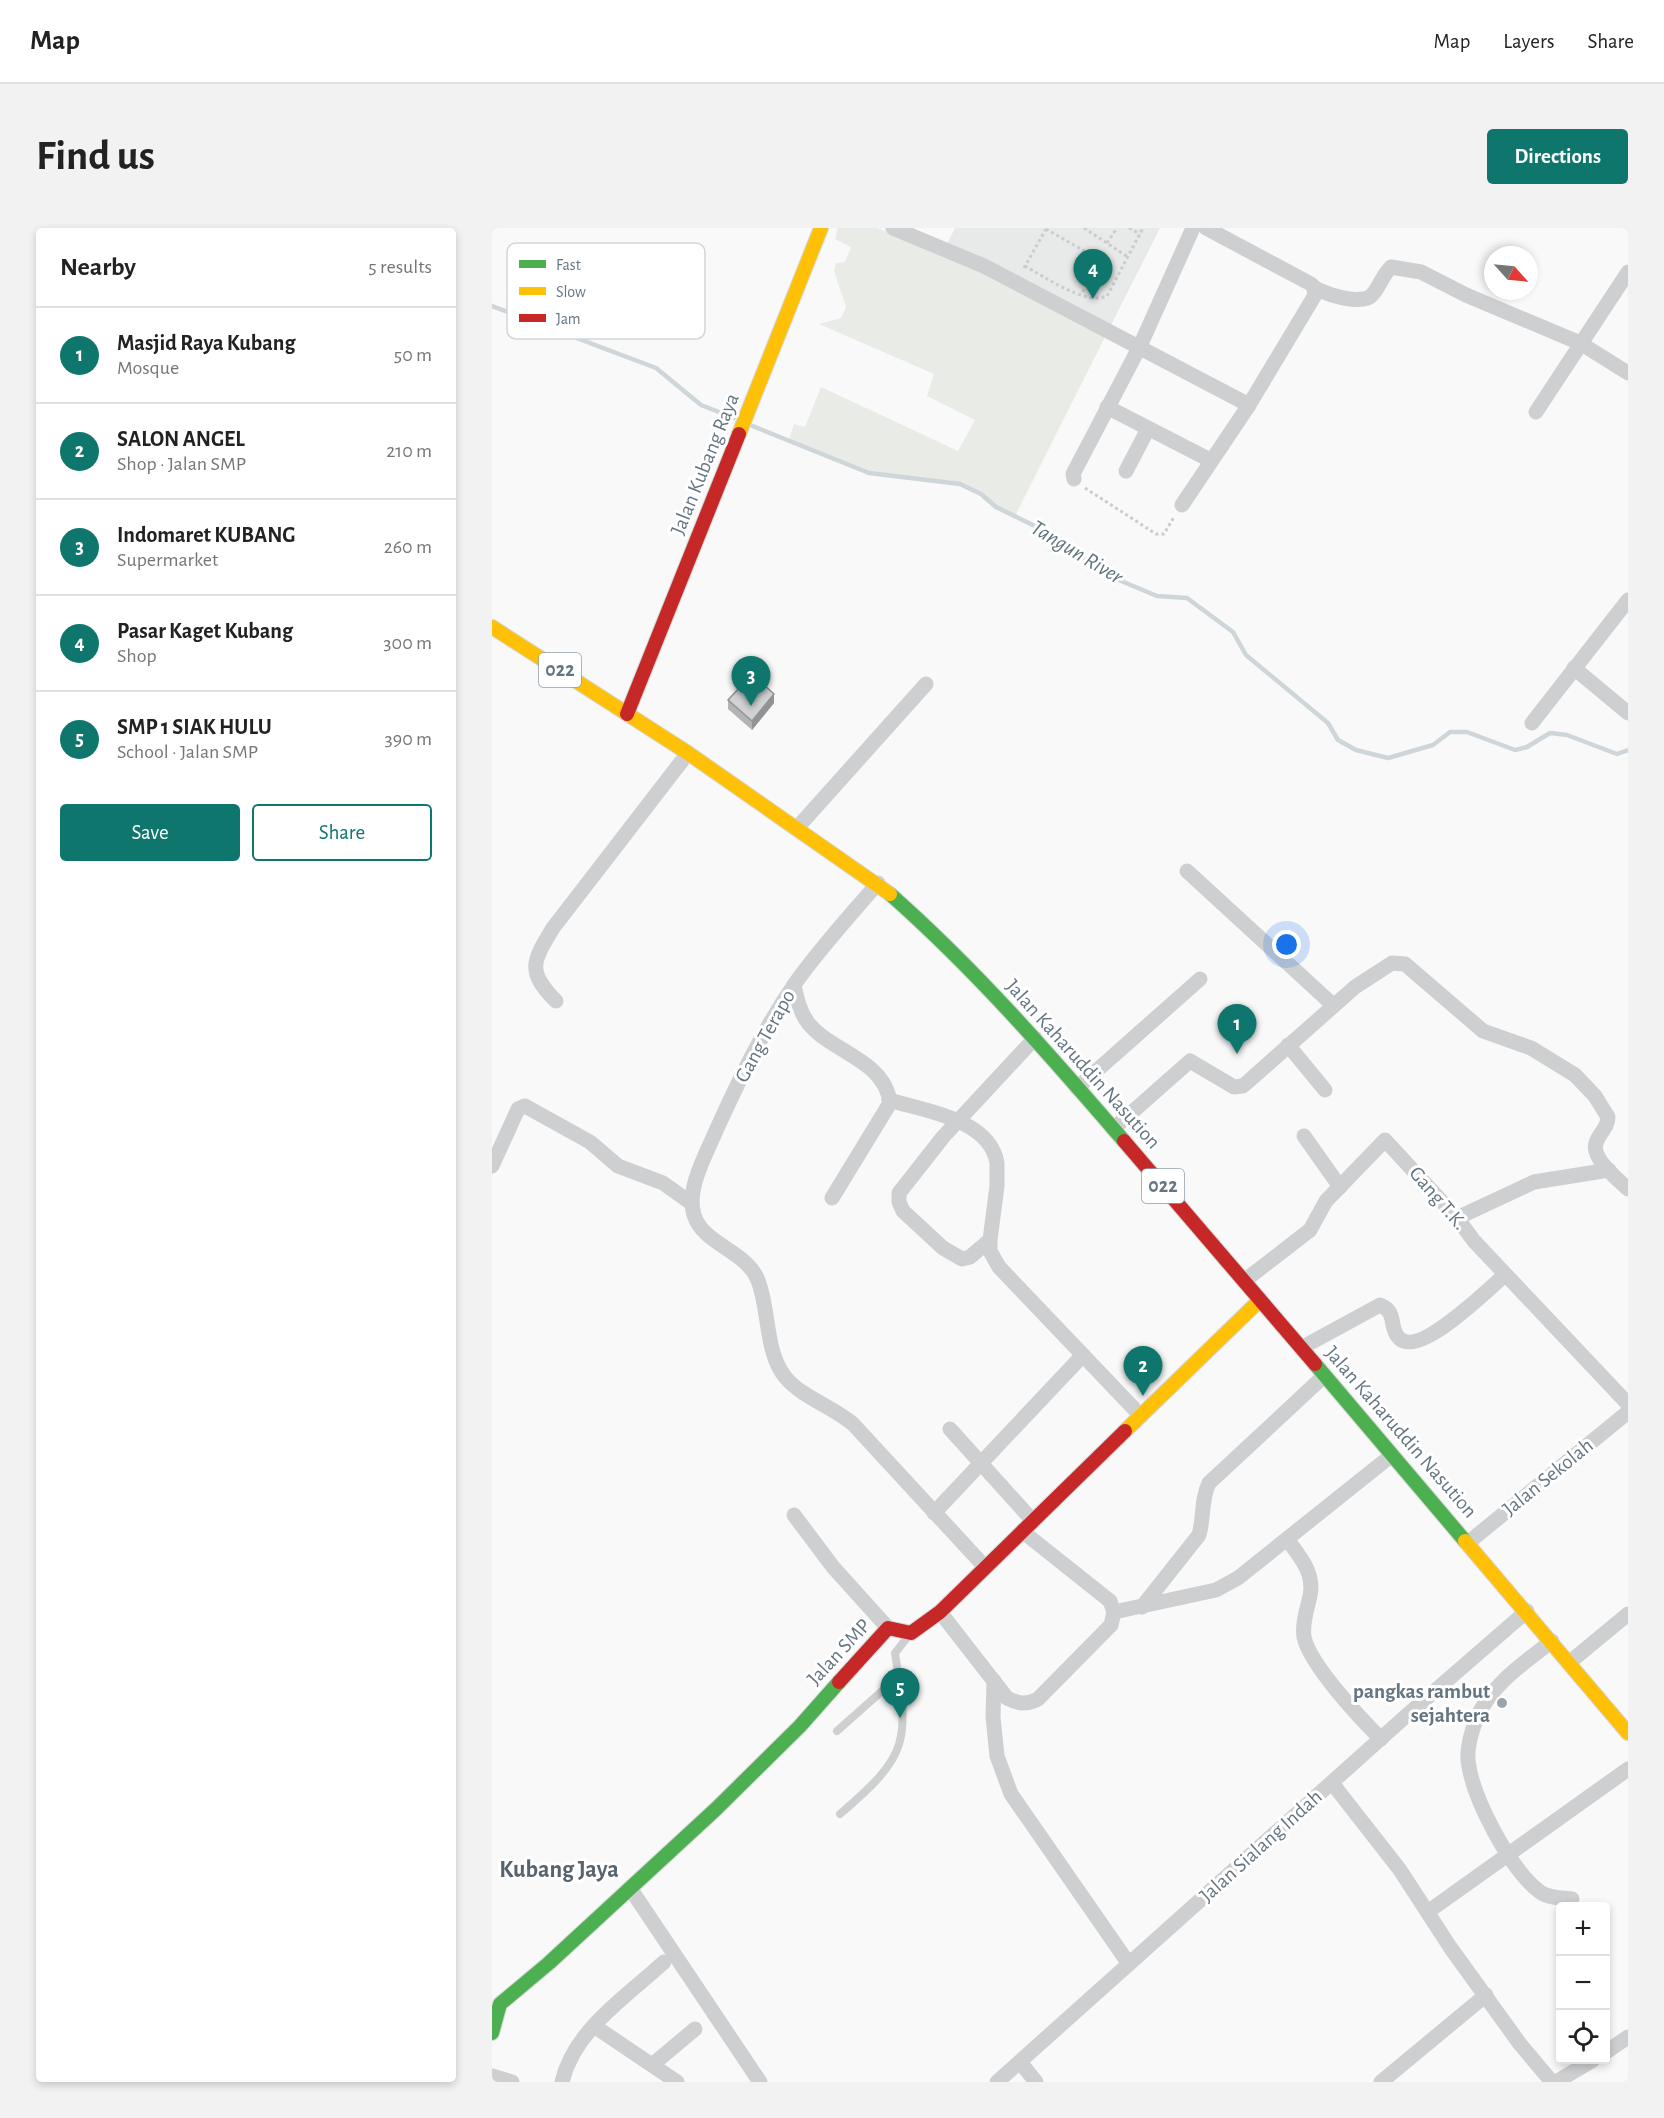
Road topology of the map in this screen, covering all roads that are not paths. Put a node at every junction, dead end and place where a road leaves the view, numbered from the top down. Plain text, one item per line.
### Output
1 (821, 228) edge
2 (893, 228) edge
3 (1193, 228) edge
4 (1206, 228) edge
5 (1628, 272) edge
6 (1314, 289) junction
7 (1580, 343) junction
8 (1140, 346) junction
9 (1628, 373) edge
10 (1249, 405) junction
11 (1107, 408) junction
12 (1536, 412) dead end
13 (1148, 429) junction
14 (1210, 460) junction
15 (1126, 471) dead end
16 (1074, 479) road end
17 (1182, 505) road end
18 (1628, 600) edge
19 (1615, 616) junction
20 (1628, 626) edge
21 (492, 627) edge
22 (1574, 668) junction
23 (926, 684) dead end
24 (1628, 713) edge
25 (627, 714) junction
26 (1532, 723) dead end
27 (688, 753) junction
28 (797, 828) junction
29 (1187, 871) dead end
30 (878, 884) junction
31 (1200, 979) dead end
32 (794, 985) junction
33 (556, 1001) dead end
34 (1333, 1005) junction
35 (1035, 1038) junction
36 (1288, 1045) junction
37 (1077, 1088) junction
38 (1324, 1090) dead end
39 (889, 1100) junction
40 (958, 1121) junction
41 (1113, 1130) junction
42 (1304, 1136) dead end
43 (492, 1166) edge
44 (1609, 1170) junction
45 (1341, 1187) junction
46 (1628, 1189) edge
47 (832, 1198) dead end
48 (692, 1207) junction
49 (1457, 1218) junction
50 (990, 1240) junction
51 (1505, 1275) junction
52 (1244, 1281) junction
53 (1259, 1301) junction
54 (1301, 1348) junction
55 (1083, 1356) junction
56 (1324, 1376) junction
57 (1628, 1404) edge
58 (1628, 1412) edge
59 (1140, 1415) junction
60 (950, 1429) dead end
61 (1392, 1455) junction
62 (981, 1463) junction
63 (934, 1513) junction
64 (794, 1515) dead end
65 (1028, 1526) junction
66 (1287, 1539) junction
67 (1469, 1542) junction
68 (985, 1567) junction
69 (1142, 1607) junction
70 (1527, 1611) junction
71 (940, 1612) junction
72 (1114, 1612) junction
73 (1628, 1614) edge
74 (888, 1628) junction
75 (911, 1633) junction
76 (1552, 1641) junction
77 (1570, 1662) junction
78 (899, 1676) junction
79 (994, 1681) junction
80 (837, 1731) dead end
81 (1628, 1733) edge
82 (1381, 1738) junction
83 (1628, 1769) edge
84 (1332, 1783) junction
85 (840, 1814) dead end
86 (1509, 1854) junction
87 (630, 1888) junction
88 (1572, 1899) dead end
89 (1429, 1911) junction
90 (664, 1962) dead end
91 (1129, 1964) junction
92 (1486, 1995) junction
93 (496, 2001) edge
94 (594, 2026) junction
95 (695, 2029) dead end
96 (492, 2033) edge
97 (1628, 2037) edge
98 (1610, 2049) edge
99 (1020, 2062) junction
100 (651, 2064) junction
101 (1586, 2064) edge
102 (492, 2076) edge
103 (1385, 2081) edge
104 (512, 2082) edge
105 (562, 2082) edge
106 (678, 2082) edge
107 (760, 2082) edge
108 (997, 2082) edge
109 (1036, 2082) edge
110 (1554, 2082) edge

1 - 25 main road, Jalan Kubang Raya
2 - 8 street
3 - 8 street
4 - 6 street
5 - 7 street
6 - 7 street
6 - 10 street
7 - 9 street
7 - 12 street
8 - 10 street
8 - 11 street
10 - 14 street
11 - 13 street
11 - 16 street
13 - 14 street
13 - 15 street
14 - 17 street
18 - 19 street
19 - 20 street
19 - 22 street
21 - 25 main road, 022
22 - 24 street
22 - 26 street
23 - 28 street
25 - 27 main road, Jalan Kaharuddin Nasution / 022
27 - 28 main road, Jalan Kaharuddin Nasution / 022
27 - 33 street
28 - 30 main road, Jalan Kaharuddin Nasution / 022
29 - 34 street
30 - 32 street, Gang Terapo
30 - 35 main road, Jalan Kaharuddin Nasution / 022
31 - 37 street
32 - 39 street
32 - 48 street, Gang Terapo
34 - 36 street
34 - 44 street
35 - 37 main road, Jalan Kaharuddin Nasution / 022
35 - 40 street
36 - 38 street
36 - 41 street
37 - 41 main road, Jalan Kaharuddin Nasution / 022
39 - 40 street
39 - 47 street
40 - 50 street
40 - 50 street
41 - 52 main road, Jalan Kaharuddin Nasution / 022
42 - 45 street
43 - 48 street
44 - 46 street
44 - 49 street
45 - 49 street, Gang T.K.
45 - 52 street, Gang T.K.
48 - 63 street
49 - 51 street, Gang T.K.
50 - 55 street
51 - 54 street
51 - 57 street, Gang T.K.
52 - 53 main road, Jalan Kaharuddin Nasution / 022
53 - 54 main road, Jalan Kaharuddin Nasution / 022
53 - 59 main road
54 - 56 main road, Jalan Kaharuddin Nasution / 022
55 - 59 street
55 - 62 street
56 - 61 main road, Jalan Kaharuddin Nasution / 022
56 - 69 street
58 - 67 street, Jalan Sekolah
59 - 65 main road
60 - 62 street
61 - 66 street
61 - 67 main road, Jalan Kaharuddin Nasution / 022
62 - 63 street
62 - 65 street
63 - 68 street
64 - 74 street
65 - 68 main road
65 - 72 street
66 - 69 street
66 - 82 street
67 - 70 main road, Jalan Kaharuddin Nasution / 022
68 - 71 main road
69 - 72 street
70 - 76 main road, Jalan Kaharuddin Nasution / 022
70 - 82 street, Jalan Sialang Indah
71 - 75 main road
71 - 79 street
72 - 79 street
73 - 77 street
74 - 75 main road, Jalan SMP
74 - 87 main road, Jalan SMP
75 - 78 lane
76 - 77 main road, Jalan Kaharuddin Nasution / 022
76 - 86 street
77 - 81 main road, Jalan Kaharuddin Nasution / 022
78 - 80 lane
78 - 85 lane
79 - 91 street
82 - 84 street, Jalan Sialang Indah
83 - 86 street
84 - 89 street
84 - 91 street, Jalan Sialang Indah
86 - 88 street
86 - 89 street
87 - 93 main road, Jalan SMP
87 - 107 street
89 - 92 street
90 - 94 street
91 - 99 street, Jalan Sialang Indah
92 - 103 street
92 - 110 street
93 - 96 main road, Jalan SMP
94 - 100 street
94 - 105 street
95 - 100 street
97 - 98 street
99 - 108 street, Jalan Sialang Indah
99 - 109 street
100 - 106 street
101 - 110 street
102 - 104 street

